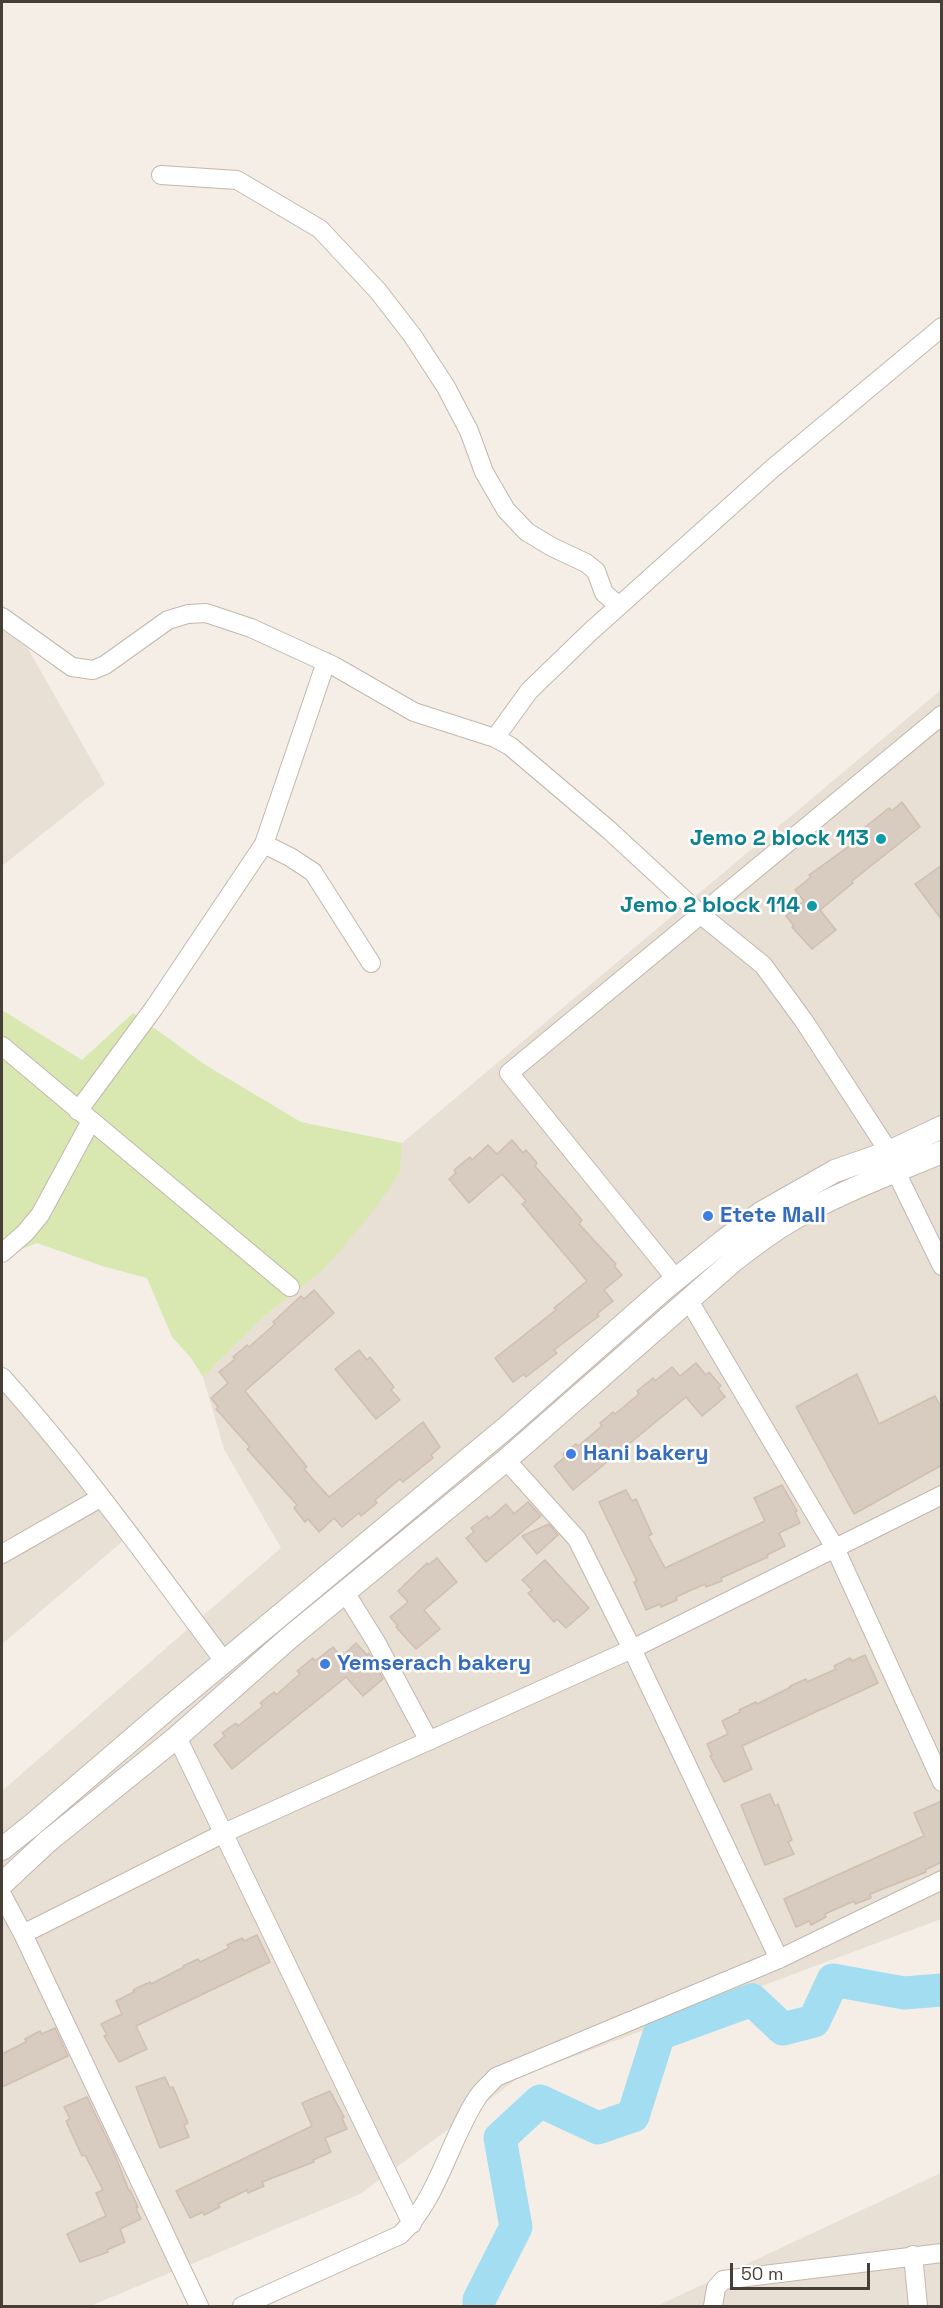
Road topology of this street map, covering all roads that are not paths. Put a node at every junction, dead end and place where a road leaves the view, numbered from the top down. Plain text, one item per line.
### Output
1 (161, 175) dead end
2 (942, 327) edge
3 (619, 606) junction
4 (2, 617) edge
5 (326, 662) junction
6 (942, 715) edge
7 (495, 738) junction
8 (264, 844) junction
9 (700, 914) junction
10 (371, 963) dead end
11 (2, 1046) edge
12 (84, 1116) junction
13 (942, 1127) edge
14 (942, 1152) edge
15 (892, 1162) junction
16 (2, 1253) edge
17 (942, 1266) edge
18 (676, 1280) junction
19 (291, 1287) dead end
20 (688, 1299) junction
21 (2, 1377) edge
22 (506, 1460) junction
23 (942, 1495) edge
24 (100, 1498) junction
25 (835, 1548) junction
26 (2, 1554) edge
27 (345, 1592) junction
28 (275, 1619) junction
29 (289, 1638) junction
30 (632, 1649) junction
31 (224, 1661) junction
32 (177, 1737) junction
33 (429, 1741) junction
34 (942, 1782) edge
35 (224, 1833) junction
36 (2, 1849) edge
37 (942, 1880) edge
38 (2, 1884) edge
39 (2, 1895) edge
40 (23, 1934) junction
41 (779, 1959) junction
42 (412, 2224) junction
43 (942, 2253) edge
44 (913, 2255) junction
45 (199, 2307) edge
46 (242, 2307) edge
47 (713, 2307) edge
48 (918, 2307) edge

1 - 3 street
2 - 3 street
3 - 7 street
4 - 5 street
5 - 7 street
5 - 8 street
6 - 9 street
7 - 9 street
8 - 10 street
8 - 12 street
9 - 15 street
9 - 18 street
11 - 12 street
12 - 16 street
12 - 19 street
13 - 15 street
14 - 15 street
15 - 17 street
15 - 18 street
15 - 20 street
18 - 28 street
20 - 22 street
20 - 25 street
21 - 24 street
22 - 27 street
22 - 30 street
23 - 25 street
24 - 26 street
24 - 31 street
25 - 30 street
25 - 34 street
27 - 29 street
27 - 33 street
28 - 29 street
28 - 31 street
29 - 32 street
30 - 33 street
30 - 41 street
31 - 36 street
32 - 35 street
32 - 38 street
33 - 35 street
35 - 40 street
35 - 42 street
37 - 41 street
39 - 40 street
40 - 45 street
41 - 42 street
42 - 46 street
43 - 44 street
44 - 47 street
44 - 48 street

